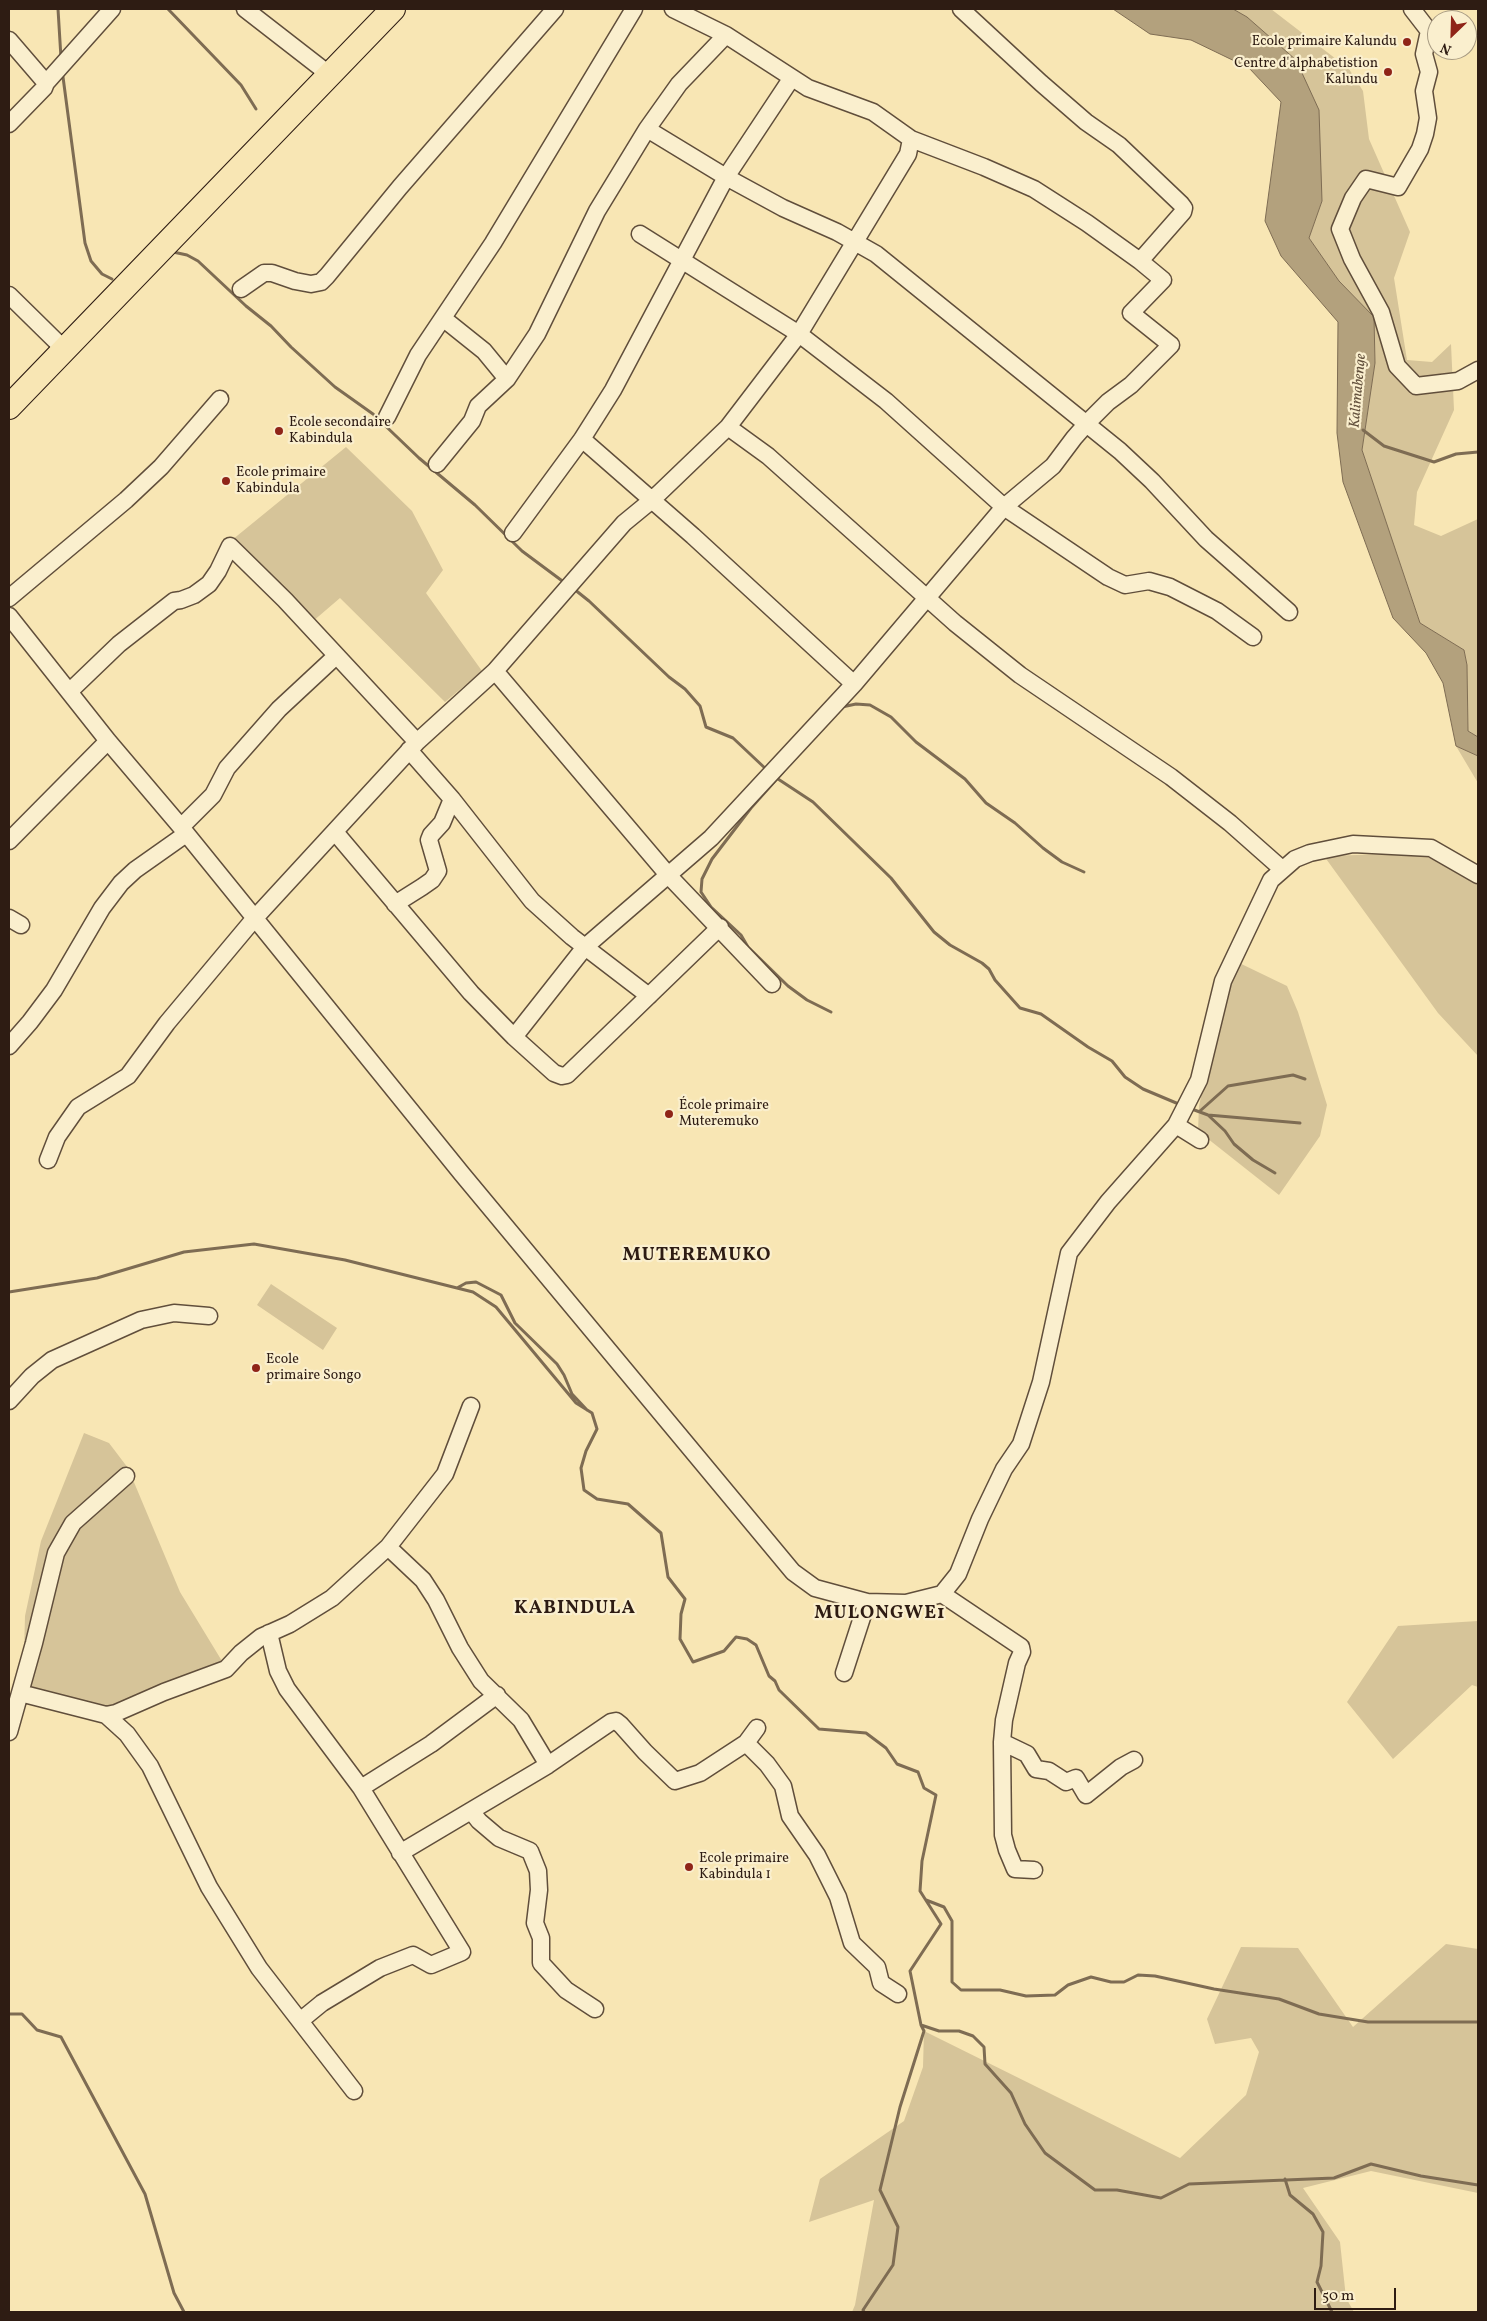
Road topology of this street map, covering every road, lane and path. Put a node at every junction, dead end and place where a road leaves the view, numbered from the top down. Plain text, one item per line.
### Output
1 (112, 9) edge
2 (245, 9) edge
3 (393, 9) edge
4 (555, 9) edge
5 (634, 9) edge
6 (673, 9) edge
7 (961, 9) edge
8 (1412, 9) edge
9 (726, 35) junction
10 (9, 40) edge
11 (330, 75) junction
12 (791, 79) junction
13 (46, 83) junction
14 (9, 124) edge
15 (647, 129) junction
16 (911, 139) junction
17 (726, 177) junction
18 (640, 234) dead end
19 (856, 242) junction
20 (1140, 261) junction
21 (682, 262) junction
22 (242, 289) dead end
23 (9, 295) edge
24 (444, 319) junction
25 (799, 334) junction
26 (66, 350) junction
27 (1478, 370) edge
28 (507, 379) junction
29 (220, 399) dead end
30 (9, 408) edge
31 (386, 416) dead end
32 (1088, 423) junction
33 (728, 427) junction
34 (582, 439) junction
35 (437, 464) dead end
36 (652, 500) junction
37 (1004, 507) junction
38 (513, 533) dead end
39 (9, 598) edge
40 (928, 599) junction
41 (1289, 612) dead end
42 (9, 616) edge
43 (1254, 637) dead end
44 (336, 656) junction
45 (495, 671) junction
46 (854, 684) junction
47 (69, 692) junction
48 (108, 741) junction
49 (413, 746) junction
50 (452, 799) junction
51 (183, 830) junction
52 (335, 832) junction
53 (9, 841) edge
54 (1282, 869) junction
55 (1478, 875) edge
56 (669, 876) junction
57 (394, 904) junction
58 (254, 919) junction
59 (720, 927) junction
60 (585, 947) junction
61 (772, 984) dead end
62 (649, 996) junction
63 (514, 1037) junction
64 (9, 1046) edge
65 (1176, 1125) junction
66 (1200, 1140) dead end
67 (48, 1160) dead end
68 (209, 1316) dead end
69 (9, 1401) edge
70 (471, 1406) dead end
71 (126, 1476) dead end
72 (388, 1547) junction
73 (942, 1594) junction
74 (867, 1602) junction
75 (268, 1633) junction
76 (844, 1673) dead end
77 (20, 1693) junction
78 (497, 1695) junction
79 (106, 1715) junction
80 (757, 1728) dead end
81 (9, 1732) edge
82 (1002, 1742) junction
83 (746, 1744) junction
84 (1134, 1760) dead end
85 (548, 1765) junction
86 (361, 1788) junction
87 (472, 1812) junction
88 (400, 1853) junction
89 (1034, 1870) dead end
90 (898, 1994) dead end
91 (594, 2009) dead end
92 (300, 2020) junction
93 (354, 2091) dead end

1 - 13 street
2 - 11 street
3 - 11 highway
4 - 22 street
5 - 24 street
6 - 9 street
7 - 20 street
8 - 27 street
9 - 12 street
9 - 15 street
10 - 13 street
11 - 26 highway
12 - 16 street
12 - 17 street
13 - 14 street
15 - 17 street
15 - 28 street
16 - 19 street
16 - 20 street
17 - 19 street
17 - 21 street
18 - 21 street
19 - 25 street
19 - 32 street
20 - 32 street
21 - 25 street
21 - 34 street
23 - 26 street
24 - 28 street
24 - 31 street
25 - 33 street
25 - 37 street
26 - 30 highway
28 - 35 street
29 - 39 street
32 - 37 street
32 - 41 street
33 - 36 street
33 - 40 street
34 - 36 street
34 - 38 street
36 - 45 street
36 - 46 street
37 - 40 street
37 - 43 street
40 - 46 street
40 - 54 street
42 - 47 street
44 - 47 street
44 - 49 street
44 - 51 street
45 - 49 street
45 - 56 street
46 - 56 street
47 - 48 street
48 - 51 street
48 - 53 street
49 - 50 street
49 - 52 street
50 - 57 street
50 - 60 street
51 - 58 street
51 - 64 street
52 - 57 street
52 - 58 street
54 - 55 street
54 - 65 street
56 - 59 street
56 - 60 street
57 - 63 street
58 - 67 street
58 - 74 street
59 - 61 street
59 - 62 street
60 - 62 street
60 - 63 street
62 - 63 street
65 - 66 street
65 - 73 street
68 - 69 street
70 - 72 street
71 - 77 street
72 - 75 street
72 - 78 street
73 - 74 street
73 - 82 street
74 - 76 street
75 - 79 street
75 - 86 street
77 - 79 street
77 - 81 street
78 - 85 street
78 - 86 street
79 - 92 street
80 - 83 street
82 - 84 street
82 - 89 street
83 - 85 street
83 - 90 street
85 - 87 street
86 - 88 street
87 - 88 street
87 - 91 street
88 - 92 street
92 - 93 street

